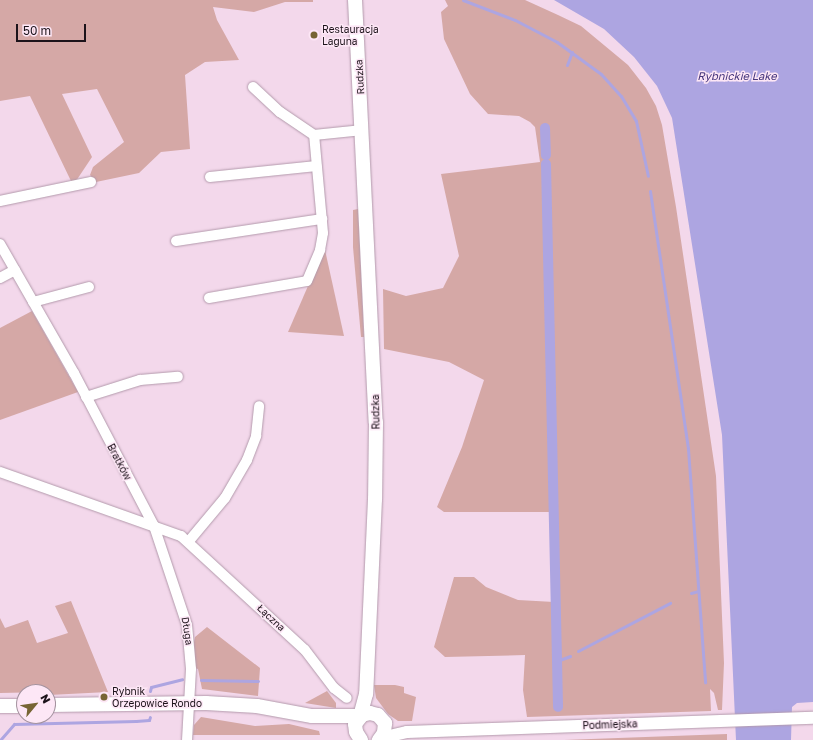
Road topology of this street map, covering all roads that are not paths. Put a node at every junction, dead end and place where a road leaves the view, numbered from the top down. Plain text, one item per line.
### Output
1 (355, 0) edge
2 (253, 87) dead end
3 (362, 130) junction
4 (314, 135) junction
5 (316, 166) junction
6 (210, 177) dead end
7 (91, 182) dead end
8 (0, 201) edge
9 (322, 219) junction
10 (176, 241) dead end
11 (0, 244) edge
12 (15, 270) junction
13 (0, 278) edge
14 (89, 287) dead end
15 (209, 298) dead end
16 (33, 302) junction
17 (178, 377) dead end
18 (86, 397) junction
19 (259, 406) dead end
20 (0, 472) edge
21 (154, 526) junction
22 (189, 541) junction
23 (366, 694) junction
24 (347, 698) dead end
25 (190, 702) junction
26 (56, 705) edge
27 (0, 706) edge
28 (16, 706) edge
29 (312, 716) junction
30 (360, 716) junction
31 (380, 717) junction
32 (808, 718) edge
33 (407, 732) junction
34 (358, 737) edge
35 (380, 739) edge
36 (187, 740) edge

1 - 3 main road, Rudzka
2 - 4 street
3 - 4 street
3 - 23 main road, Rudzka
4 - 5 street
5 - 6 street
5 - 9 street
7 - 8 street
9 - 10 street
9 - 15 street
11 - 12 street, Bratków
12 - 13 street
12 - 16 street, Bratków
14 - 16 street
16 - 18 street, Bratków
17 - 18 street
18 - 21 street, Bratków
19 - 22 street
20 - 21 street, Łączna
21 - 22 street, Łączna
21 - 25 street, Długa
22 - 24 street, Łączna
23 - 30 main road, Rudzka
23 - 31 main road
25 - 26 main road
25 - 29 main road
25 - 36 street, Długa
27 - 28 main road
29 - 30 main road
29 - 34 main road
30 - 31 main road
30 - 34 main road, Rudzka
31 - 33 street, Podmiejska
31 - 35 main road
32 - 33 street, Podmiejska
33 - 35 street, Podmiejska

